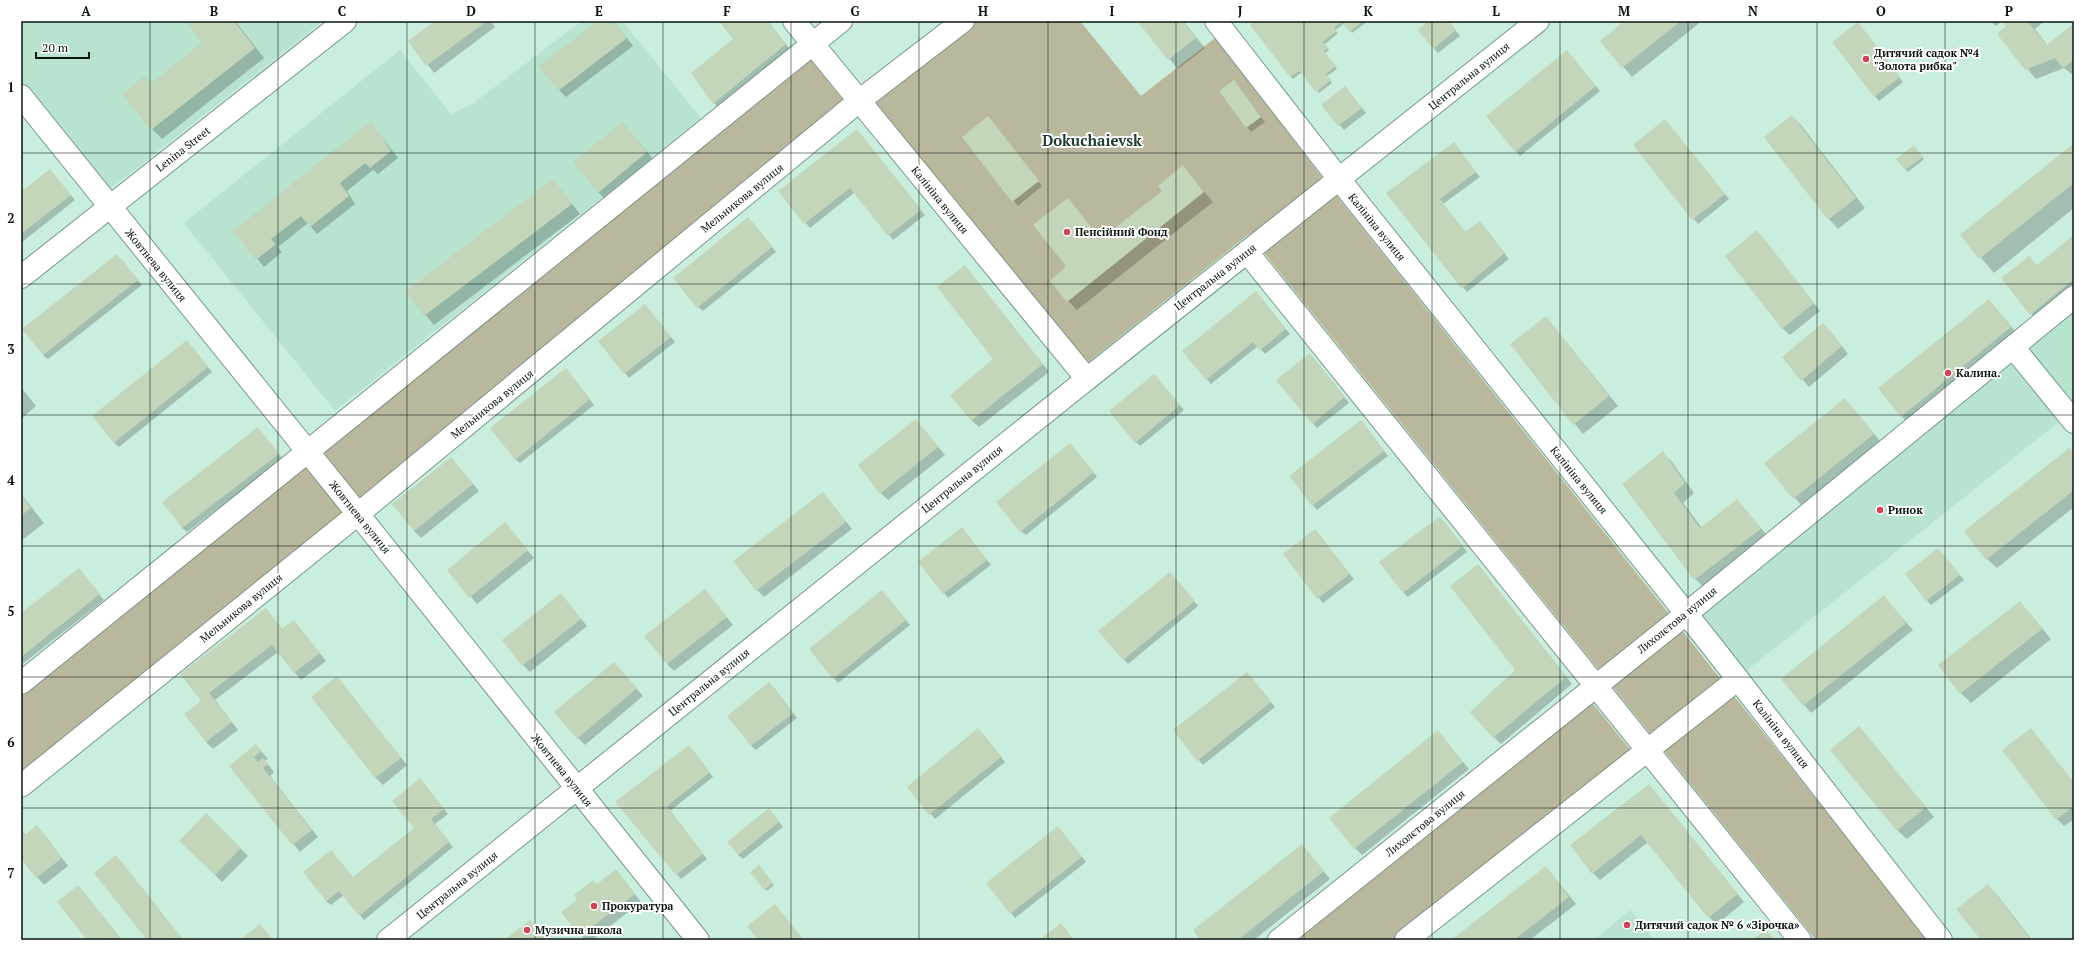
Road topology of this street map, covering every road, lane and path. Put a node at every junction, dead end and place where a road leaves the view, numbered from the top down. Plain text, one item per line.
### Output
1 (345, 21) edge
2 (794, 21) edge
3 (841, 21) edge
4 (963, 21) edge
5 (1216, 21) edge
6 (1538, 21) edge
7 (812, 43) junction
8 (21, 96) edge
9 (859, 101) junction
10 (1339, 179) junction
11 (109, 207) junction
12 (1247, 252) junction
13 (21, 277) edge
14 (2074, 297) edge
15 (2013, 347) junction
16 (1087, 379) junction
17 (2072, 416) edge
18 (307, 451) junction
19 (358, 514) junction
20 (1686, 614) junction
21 (1738, 679) junction
22 (21, 683) edge
23 (1595, 685) junction
24 (1647, 750) junction
25 (21, 786) edge
26 (576, 788) junction
27 (388, 940) edge
28 (698, 940) edge
29 (1279, 940) edge
30 (1406, 940) edge
31 (1800, 940) edge
32 (1941, 940) edge

1 - 11 street, Lenina Street
2 - 7 street, Калініна вулиця
3 - 7 street
4 - 9 street, Мельникова вулиця
5 - 10 street, Калініна вулиця
6 - 10 street, Центральна вулиця
7 - 9 street, Калініна вулиця
7 - 18 street
8 - 11 street, Жовтнева вулиця
9 - 16 street, Калініна вулиця
9 - 19 street, Мельникова вулиця
10 - 12 street, Центральна вулиця
10 - 20 street, Калініна вулиця
11 - 13 street, Lenina Street
11 - 18 street, Жовтнева вулиця
12 - 16 street, Центральна вулиця
12 - 23 street
14 - 15 street, Лихолєтова вулиця
15 - 17 street
15 - 20 street, Лихолєтова вулиця
16 - 26 street, Центральна вулиця
18 - 19 street, Жовтнева вулиця
18 - 22 street
19 - 25 street, Мельникова вулиця
19 - 26 street, Жовтнева вулиця
20 - 21 street, Калініна вулиця
20 - 23 street, Лихолєтова вулиця
21 - 24 street
21 - 32 street, Калініна вулиця
23 - 24 street
23 - 29 street, Лихолєтова вулиця
24 - 30 street
24 - 31 street
26 - 27 street, Центральна вулиця
26 - 28 street, Жовтнева вулиця

